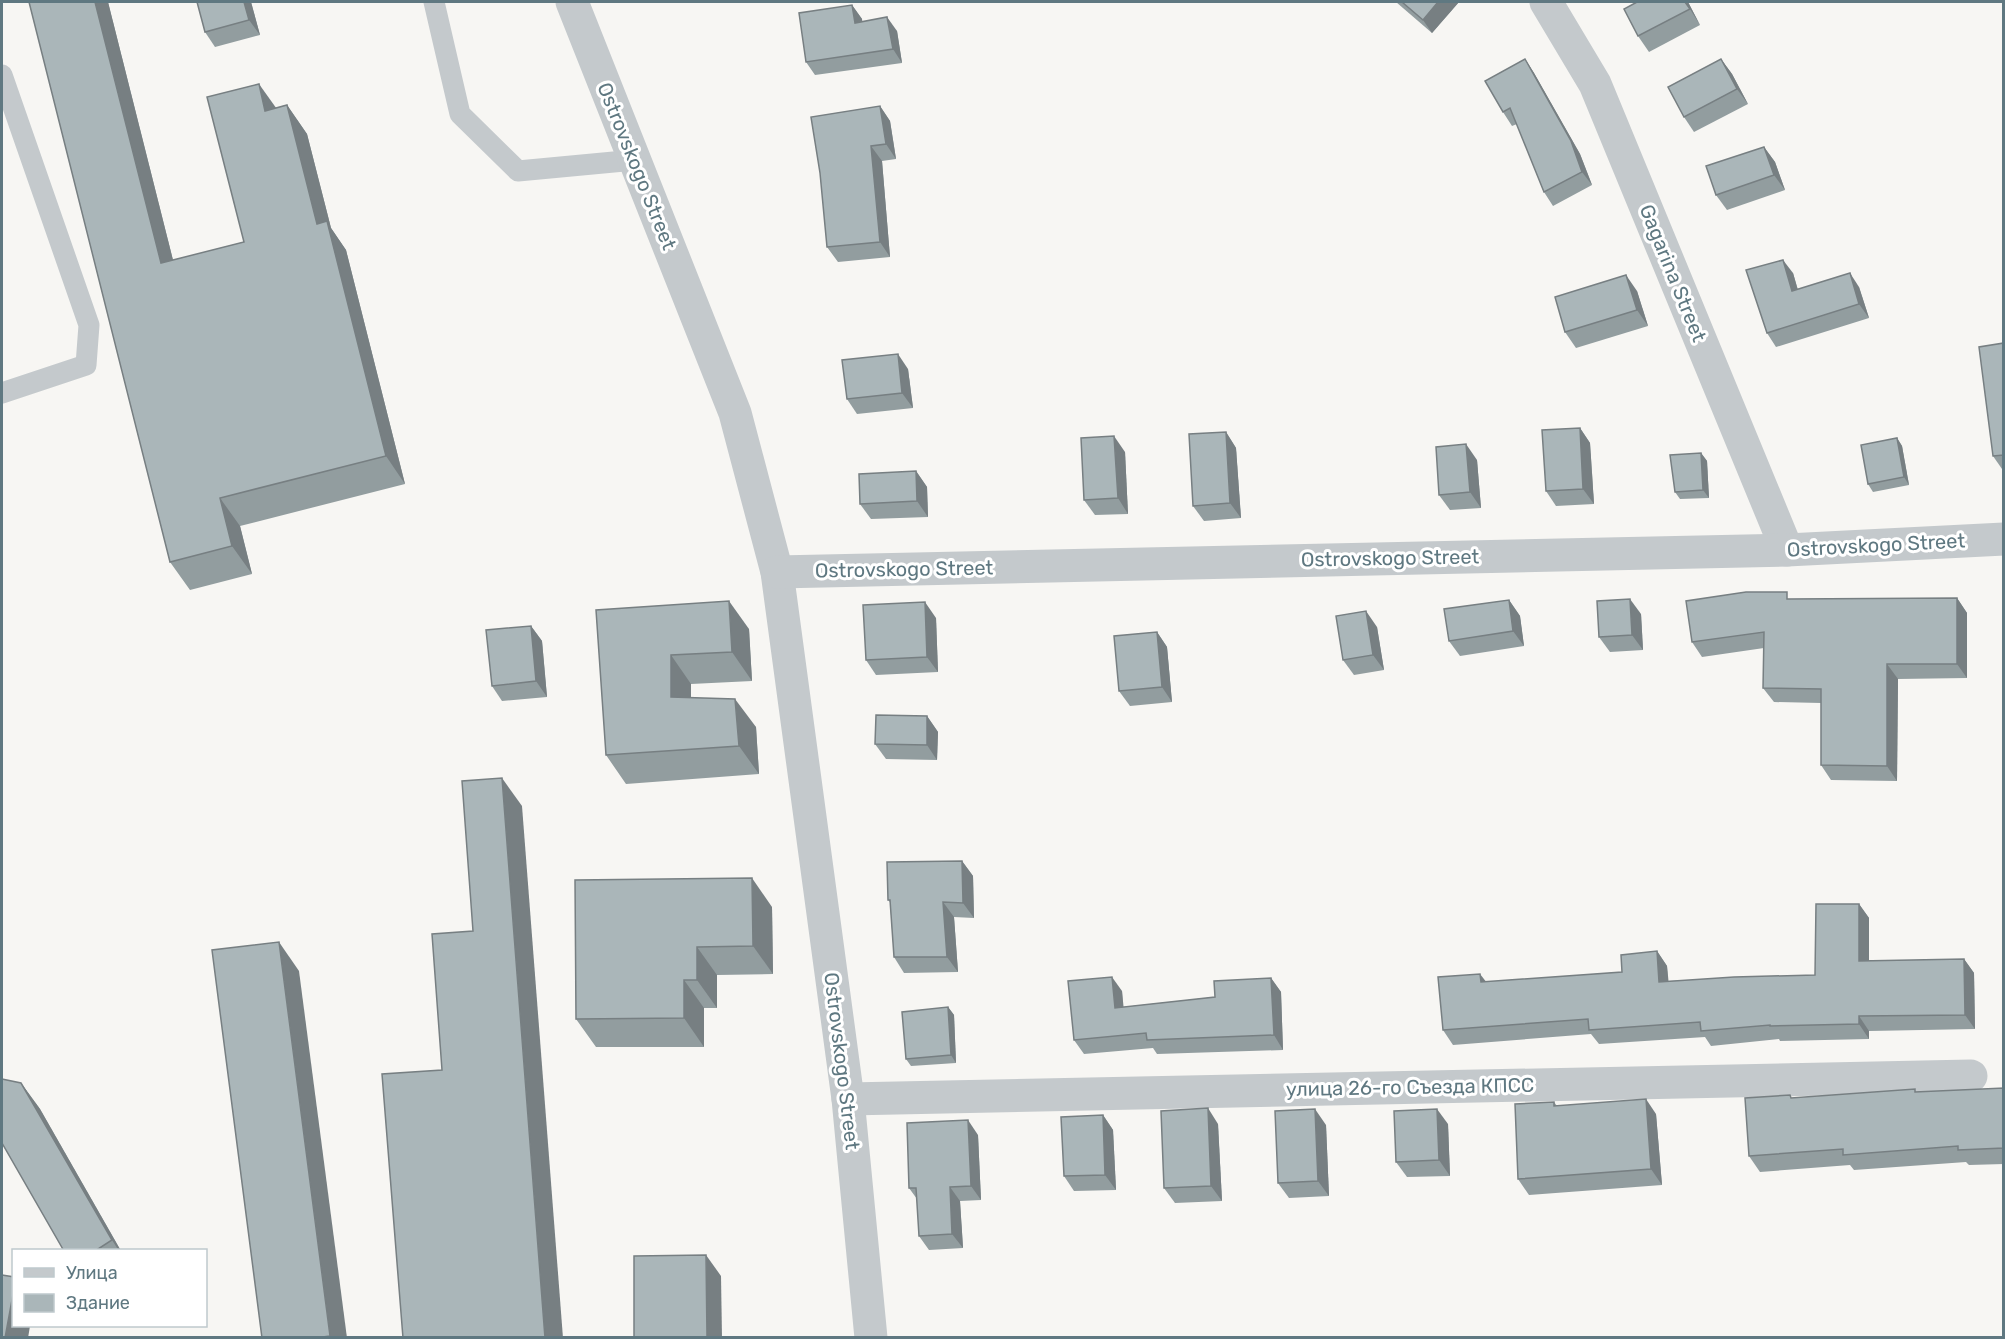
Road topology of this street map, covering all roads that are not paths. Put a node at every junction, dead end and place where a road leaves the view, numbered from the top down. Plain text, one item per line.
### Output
1 (434, 2) edge
2 (572, 2) edge
3 (1546, 2) edge
4 (2, 75) edge
5 (634, 160) junction
6 (2, 393) edge
7 (2004, 539) edge
8 (1787, 550) junction
9 (777, 572) junction
10 (1971, 1076) dead end
11 (848, 1099) junction
12 (871, 1338) edge

1 - 5 lane
2 - 5 street, Ostrovskogo Street
3 - 8 street, Gagarina Street
4 - 6 lane
5 - 9 street, Ostrovskogo Street
7 - 8 street, Ostrovskogo Street
8 - 9 street, Ostrovskogo Street
9 - 11 street, Ostrovskogo Street
10 - 11 street, улица 26-го Съезда КПСС
11 - 12 street, Ostrovskogo Street

